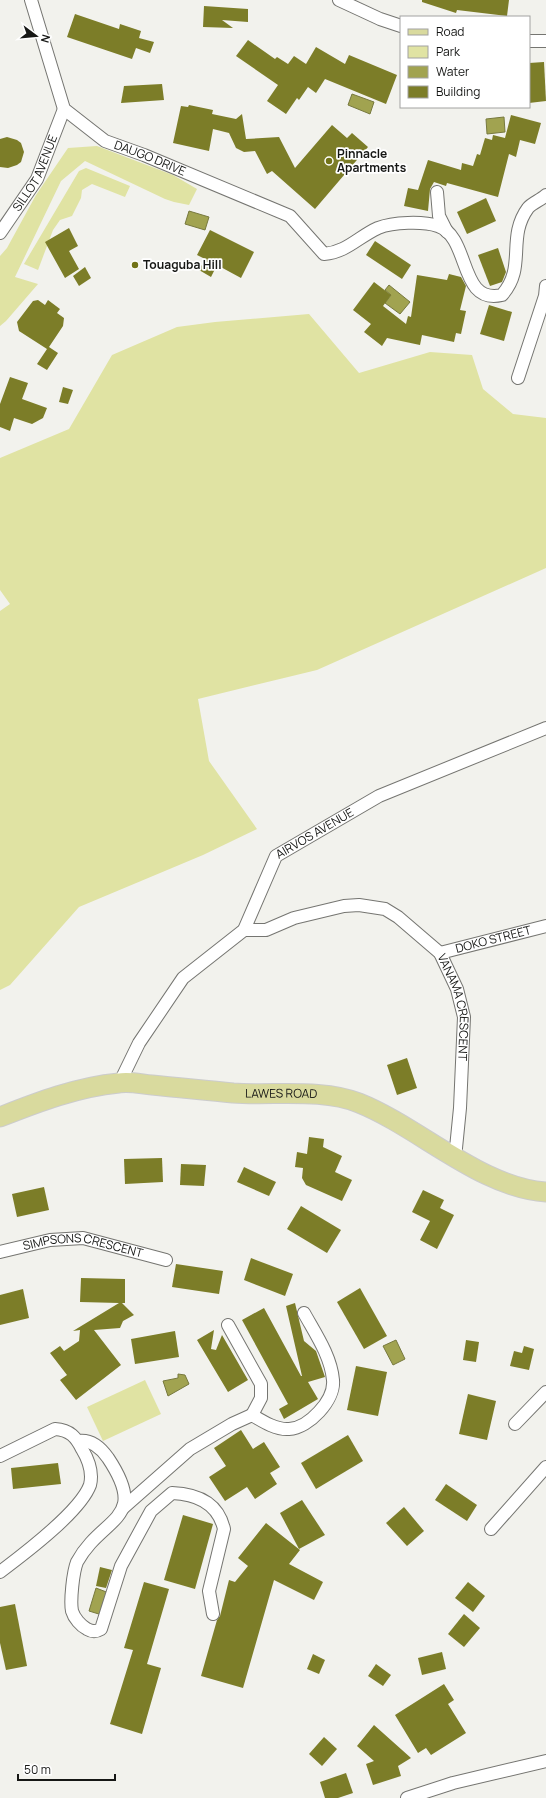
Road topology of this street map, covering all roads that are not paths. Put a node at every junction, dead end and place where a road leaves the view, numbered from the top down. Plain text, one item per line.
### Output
1 (31, 0) edge
2 (339, 0) edge
3 (400, 26) edge
4 (530, 41) edge
5 (546, 42) edge
6 (64, 109) junction
7 (436, 192) dead end
8 (546, 196) edge
9 (447, 232) junction
10 (0, 233) edge
11 (546, 286) edge
12 (518, 378) dead end
13 (546, 728) edge
14 (546, 926) edge
15 (244, 930) junction
16 (440, 953) junction
17 (120, 1082) junction
18 (0, 1117) edge
19 (455, 1158) junction
20 (546, 1192) edge
21 (0, 1252) edge
22 (166, 1260) dead end
23 (304, 1312) dead end
24 (228, 1325) dead end
25 (546, 1392) edge
26 (252, 1415) junction
27 (515, 1424) dead end
28 (78, 1441) junction
29 (0, 1456) edge
30 (546, 1467) edge
31 (124, 1508) junction
32 (491, 1529) dead end
33 (0, 1572) edge
34 (213, 1614) dead end
35 (546, 1761) edge
36 (407, 1798) edge

1 - 6 street
2 - 3 street
4 - 5 street
6 - 9 street, DAUGO DRIVE
6 - 10 street, SILLOT AVENUE
7 - 9 street
8 - 9 street
11 - 12 street
13 - 15 street, AIRVOS AVENUE
14 - 16 street, DOKO STREET
15 - 16 street, VANAMA CRESCENT
15 - 17 street, AIRVOS AVENUE
16 - 19 street, VANAMA CRESCENT
17 - 18 main road, LAWES ROAD
17 - 19 main road, LAWES ROAD
19 - 20 main road, LAWES ROAD
21 - 22 street, SIMPSONS CRESCENT
23 - 26 street
24 - 26 street
25 - 27 street
26 - 31 street
28 - 29 street
28 - 31 street
28 - 33 street
30 - 32 street
31 - 34 street
35 - 36 street

